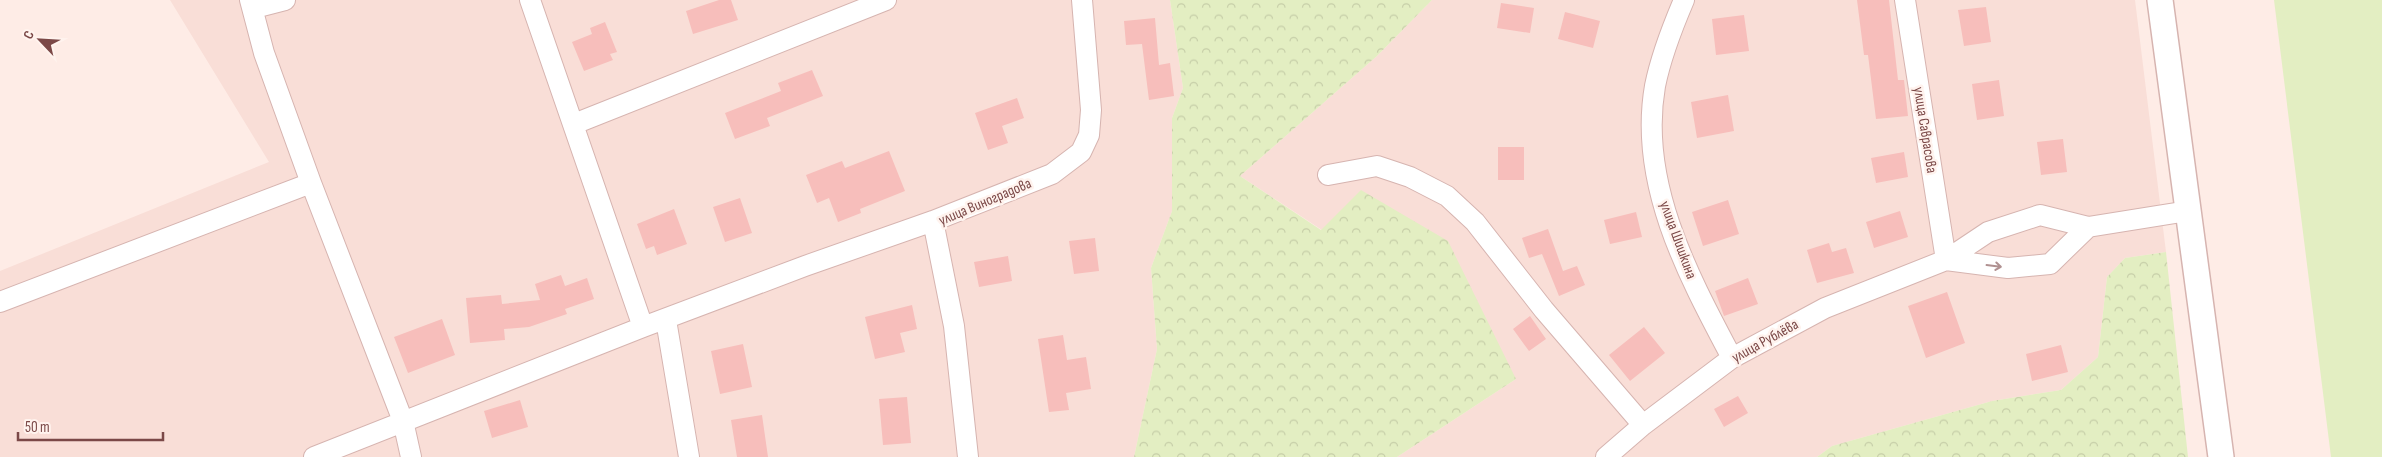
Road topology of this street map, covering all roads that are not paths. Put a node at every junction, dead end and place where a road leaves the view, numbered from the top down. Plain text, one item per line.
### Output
1 (285, 0) edge
2 (530, 0) edge
3 (886, 0) edge
4 (1082, 0) edge
5 (1684, 0) edge
6 (1905, 0) edge
7 (2160, 0) edge
8 (252, 4) edge
9 (574, 124) junction
10 (1328, 175) dead end
11 (311, 183) junction
12 (2188, 211) junction
13 (933, 221) junction
14 (2088, 227) junction
15 (1946, 260) junction
16 (0, 302) edge
17 (666, 320) junction
18 (643, 327) junction
19 (1732, 358) junction
20 (403, 422) junction
21 (1643, 425) junction
22 (314, 457) edge
23 (411, 457) edge
24 (689, 457) edge
25 (968, 457) edge
26 (1606, 457) edge
27 (2221, 457) edge

1 - 8 street
2 - 9 street
3 - 9 street
4 - 13 street, улица Виноградова
5 - 19 street, улица Шишкина
6 - 15 street, улица Саврасова
7 - 12 street
8 - 11 street
9 - 18 street
10 - 21 street
11 - 16 street
11 - 20 street
12 - 14 street
12 - 27 street
13 - 17 street
13 - 25 street, улица Виноградова
14 - 15 street, улица Рублёва
15 -> 14 street
15 - 19 street, улица Рублёва
17 - 18 street
17 - 24 street
18 - 20 street
19 - 21 street, улица Рублёва
20 - 22 street
20 - 23 street
21 - 26 street, улица Рублёва

